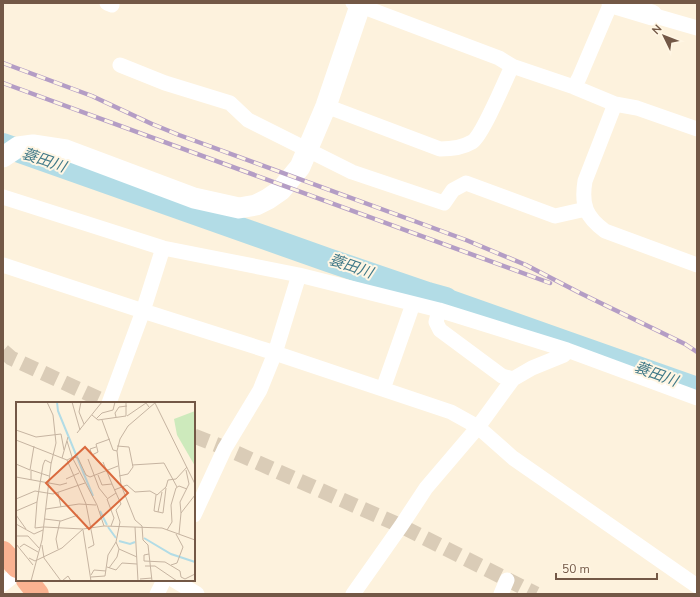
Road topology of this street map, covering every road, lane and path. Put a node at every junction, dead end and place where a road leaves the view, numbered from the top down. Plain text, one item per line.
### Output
1 (107, 3) edge
2 (112, 3) edge
3 (353, 3) edge
4 (361, 3) edge
5 (612, 3) edge
6 (652, 14) joint
7 (697, 28) edge
8 (120, 65) dead end
9 (512, 66) junction
10 (574, 86) junction
11 (614, 104) junction
12 (323, 112) junction
13 (697, 129) edge
14 (3, 157) edge
15 (3, 197) edge
16 (586, 209) junction
17 (163, 248) junction
18 (3, 265) edge
19 (697, 265) edge
20 (299, 275) junction
21 (413, 304) junction
22 (439, 310) junction
23 (143, 311) junction
24 (567, 350) junction
25 (275, 353) junction
26 (513, 379) junction
27 (383, 389) junction
28 (697, 398) edge
29 (109, 402) edge
30 (478, 427) junction
31 (195, 513) edge
32 (3, 552) edge
33 (16, 566) edge
34 (16, 574) edge
35 (28, 581) edge
36 (163, 581) edge
37 (176, 581) edge
38 (3, 584) edge
39 (697, 586) edge
40 (38, 594) edge
41 (156, 594) edge
42 (197, 594) edge
43 (353, 594) edge

1 - 2 street
3 - 9 street
4 - 12 street
5 - 6 street
5 - 10 street
6 - 7 street
8 - 16 street
9 - 10 street
9 - 12 street
10 - 11 street
11 - 13 street
11 - 16 street
12 - 14 street
15 - 17 street
16 - 19 street
17 - 20 street
17 - 23 street
18 - 23 street
20 - 21 street
20 - 25 street
21 - 22 street
21 - 27 street
22 - 24 street
22 - 26 street
23 - 25 street
23 - 29 street
24 - 26 street
24 - 28 street
25 - 27 street
25 - 31 street
26 - 30 street
27 - 30 street
30 - 39 street
30 - 43 street
32 - 33 highway
34 - 38 street
35 - 40 highway
36 - 41 street
37 - 42 street

